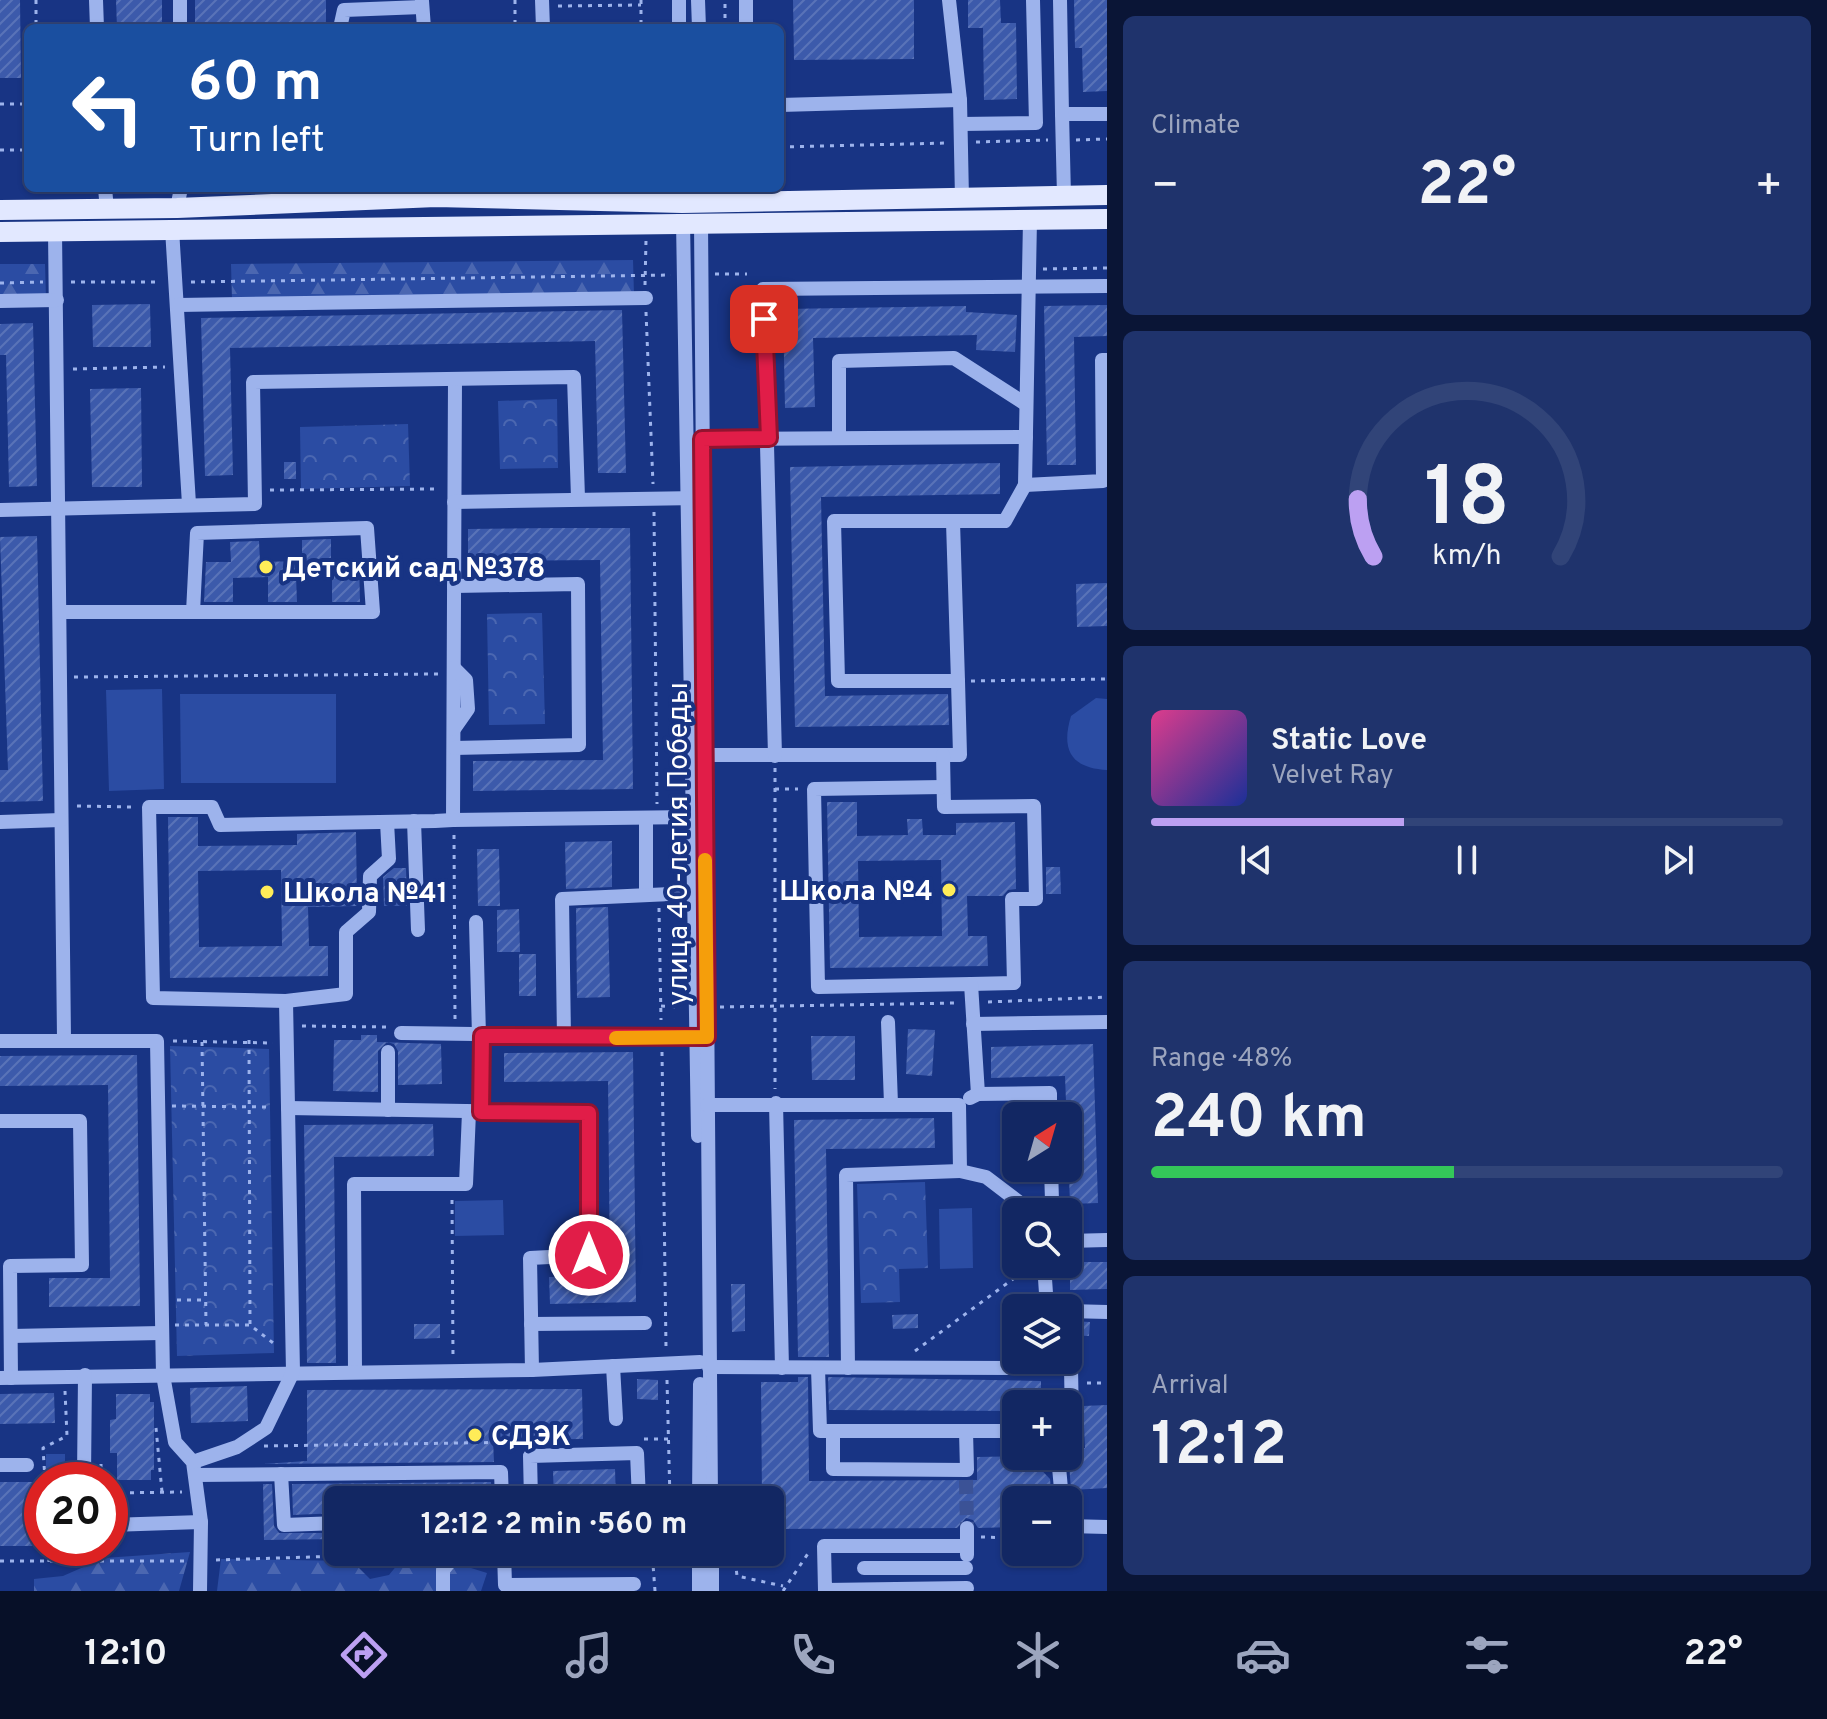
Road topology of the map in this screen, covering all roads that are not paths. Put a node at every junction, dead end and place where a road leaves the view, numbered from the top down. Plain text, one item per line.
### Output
1 (96, 0) edge
2 (180, 0) edge
3 (679, 0) edge
4 (698, 0) edge
5 (746, 0) edge
6 (949, 0) edge
7 (1033, 0) edge
8 (1060, 0) edge
9 (542, 3) edge
10 (422, 4) edge
11 (344, 5) edge
12 (97, 24) edge
13 (180, 24) edge
14 (424, 24) edge
15 (543, 24) edge
16 (679, 24) edge
17 (699, 24) edge
18 (746, 24) edge
19 (960, 100) junction
20 (784, 105) edge
21 (1062, 114) junction
22 (1107, 114) edge
23 (961, 124) junction
24 (105, 192) edge
25 (432, 193) edge
26 (1107, 195) edge
27 (1064, 196) junction
28 (179, 198) edge
29 (962, 199) junction
30 (691, 204) edge
31 (0, 210) edge
32 (107, 210) junction
33 (1107, 219) edge
34 (1030, 220) junction
35 (172, 229) junction
36 (55, 231) junction
37 (0, 232) edge
38 (1107, 286) edge
39 (1028, 287) junction
40 (646, 298) dead end
41 (57, 300) junction
42 (0, 301) edge
43 (178, 305) junction
44 (1107, 360) edge
45 (455, 379) junction
46 (1024, 403) junction
47 (839, 436) junction
48 (1026, 437) junction
49 (769, 438) junction
50 (702, 439) junction
51 (1025, 485) junction
52 (454, 496) junction
53 (578, 498) junction
54 (696, 498) junction
55 (189, 504) junction
56 (59, 509) junction
57 (0, 510) edge
58 (953, 522) junction
59 (454, 586) junction
60 (60, 612) junction
61 (193, 612) junction
62 (958, 681) junction
63 (454, 748) junction
64 (698, 755) junction
65 (943, 755) junction
66 (775, 756) junction
67 (943, 787) junction
68 (61, 813) junction
69 (692, 817) junction
70 (646, 818) junction
71 (453, 820) junction
72 (414, 821) junction
73 (0, 822) edge
74 (387, 822) junction
75 (646, 893) junction
76 (693, 893) junction
77 (476, 922) dead end
78 (418, 930) dead end
79 (971, 984) junction
80 (286, 1001) junction
81 (701, 1007) junction
82 (888, 1022) dead end
83 (1107, 1022) edge
84 (973, 1024) junction
85 (397, 1030) road end
86 (482, 1036) junction
87 (702, 1037) junction
88 (564, 1038) junction
89 (64, 1039) junction
90 (0, 1041) edge
91 (388, 1052) dead end
92 (978, 1094) junction
93 (1050, 1102) edge
94 (776, 1103) junction
95 (891, 1104) junction
96 (707, 1105) junction
97 (959, 1105) junction
98 (288, 1108) junction
99 (388, 1110) junction
100 (475, 1112) junction
101 (0, 1121) edge
102 (960, 1171) junction
103 (1014, 1198) edge
104 (1107, 1240) edge
105 (1082, 1241) edge
106 (1082, 1311) edge
107 (1107, 1312) edge
108 (645, 1323) dead end
109 (531, 1324) junction
110 (161, 1329) junction
111 (11, 1336) junction
112 (293, 1365) junction
113 (704, 1365) junction
114 (1002, 1365) edge
115 (613, 1366) junction
116 (782, 1368) junction
117 (818, 1368) junction
118 (848, 1368) junction
119 (532, 1370) junction
120 (355, 1372) junction
121 (85, 1375) junction
122 (163, 1375) junction
123 (6, 1378) edge
124 (616, 1419) dead end
125 (833, 1431) junction
126 (966, 1431) junction
127 (1002, 1431) edge
128 (84, 1462) edge
129 (0, 1465) edge
130 (24, 1465) edge
131 (194, 1469) junction
132 (281, 1474) junction
133 (502, 1486) edge
134 (531, 1486) edge
135 (638, 1486) edge
136 (700, 1486) edge
137 (710, 1486) edge
138 (201, 1522) junction
139 (128, 1524) edge
140 (324, 1524) edge
141 (1082, 1526) edge
142 (1107, 1527) edge
143 (967, 1528) tunnel mouth
144 (967, 1546) junction
145 (446, 1566) edge
146 (504, 1566) edge
147 (699, 1566) edge
148 (712, 1566) edge
149 (864, 1568) dead end
150 (966, 1568) junction
151 (634, 1584) dead end
152 (968, 1590) edge
153 (200, 1591) edge
154 (443, 1591) edge
155 (699, 1591) edge
156 (712, 1591) edge

1 - 12 street
2 - 13 street
3 - 16 street
4 - 17 street
5 - 18 street
6 - 19 street
7 - 23 street
8 - 21 street
9 - 15 street
10 - 11 street
10 - 14 street
19 - 20 street
19 - 23 street
21 - 22 street
21 - 27 street
23 - 29 street
24 - 32 street
25 - 28 main road
25 - 30 main road
26 - 27 main road
27 - 29 main road
28 - 32 main road
29 - 30 main road
30 - 34 main road
30 - 35 main road
30 - 50 street, улица 40-летия Победы
30 - 54 street, улица 40-летия Победы
31 - 32 main road
33 - 34 main road
34 - 39 street
35 - 36 main road
35 - 43 street
36 - 37 main road
36 - 41 street
38 - 39 street
39 - 46 street
39 - 49 street
40 - 43 street
41 - 42 street
41 - 56 street
43 - 55 street
44 - 51 street
45 - 52 street
45 - 53 street
45 - 55 street
46 - 47 street
46 - 48 street
47 - 48 street
47 - 49 street
48 - 51 street
49 - 50 street
49 - 66 street
50 - 54 street, улица 40-летия Победы
51 - 58 street
52 - 53 street
52 - 59 street
53 - 54 street
54 - 64 street, улица 40-летия Победы
55 - 56 street
56 - 57 street
56 - 60 street
58 - 62 street
58 - 62 street
59 - 63 street
59 - 63 street
60 - 61 street
60 - 68 street
61 - 61 street
62 - 65 street
63 - 71 street
64 - 66 street
64 - 69 street, улица 40-летия Победы
64 - 81 street, улица 40-летия Победы
65 - 66 street
65 - 67 street
67 - 79 street
67 - 79 street
68 - 73 street
68 - 89 street
69 - 70 street
69 - 76 street, улица 40-летия Победы
70 - 71 street
70 - 75 street
71 - 72 street
72 - 74 street
72 - 78 street
74 - 80 street
74 - 80 street
75 - 76 street
75 - 88 street
76 - 81 street, улица 40-летия Победы
77 - 86 street
79 - 84 street
80 - 98 street
81 - 87 street, улица 40-летия Победы
82 - 95 street
83 - 84 street
84 - 92 street
85 - 86 street
86 - 88 street
86 - 100 street
87 - 88 street
87 - 96 street, улица 40-летия Победы
87 - 113 street
89 - 90 street
89 - 110 street
91 - 99 street
92 - 93 street
92 - 97 street
94 - 95 street
94 - 96 street
94 - 116 street
95 - 97 street
96 - 113 street, улица 40-летия Победы
97 - 102 street
98 - 99 street
98 - 112 street
99 - 100 street
100 - 109 street
100 - 120 street
101 - 111 street
102 - 103 street
102 - 118 street
104 - 105 street
106 - 107 street
108 - 109 street
109 - 119 street
110 - 111 street
110 - 122 street
111 - 123 street
112 - 120 street
112 - 122 street
112 - 131 street
113 - 115 street
113 - 116 street
113 - 136 street, улица 40-летия Победы
113 - 137 street, улица 40-летия Победы
114 - 118 street
115 - 119 street
115 - 124 street
116 - 117 street
117 - 118 street
117 - 125 street
119 - 120 street
121 - 122 street
121 - 123 street
121 - 128 street
122 - 131 street
125 - 126 street
125 - 126 street
126 - 127 street
129 - 130 street
131 - 132 street
131 - 138 street
132 - 133 street
132 - 140 street
134 - 135 street
138 - 139 street
138 - 153 street
141 - 142 street
143 - 144 street
144 - 150 street
144 - 152 street
145 - 154 street
146 - 151 street
147 - 155 street
148 - 156 street
149 - 150 street
150 - 152 street

